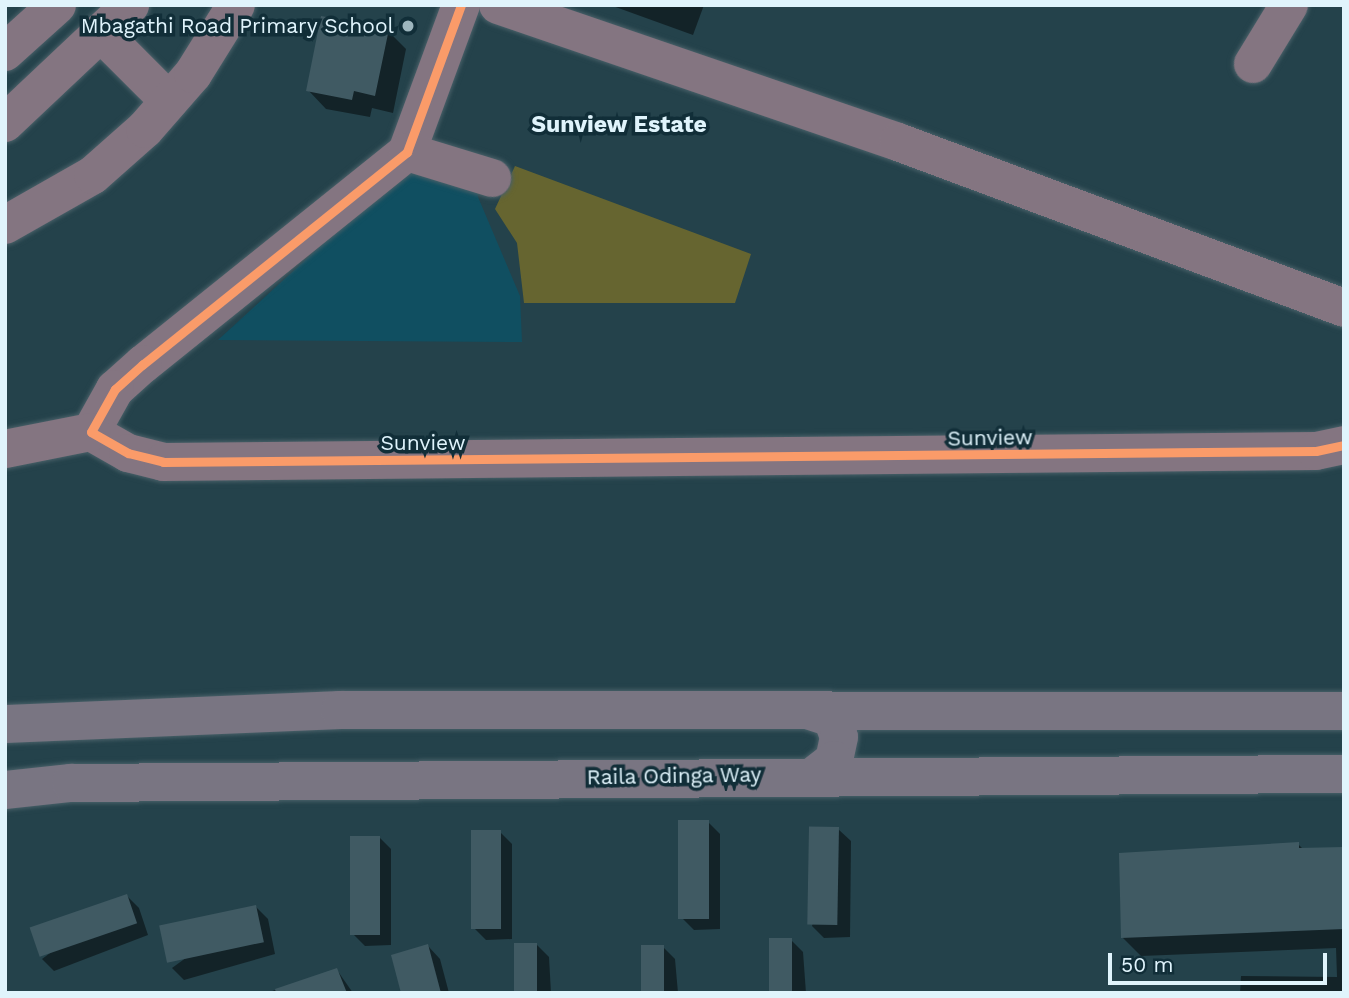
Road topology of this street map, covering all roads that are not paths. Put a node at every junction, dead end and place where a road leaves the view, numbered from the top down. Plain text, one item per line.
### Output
1 (57, 5) edge
2 (130, 5) edge
3 (236, 5) edge
4 (461, 5) edge
5 (498, 5) edge
6 (1289, 5) edge
7 (100, 33) junction
8 (5, 52) edge
9 (1253, 64) dead end
10 (169, 101) junction
11 (5, 123) edge
12 (407, 152) junction
13 (492, 178) dead end
14 (5, 225) edge
15 (1344, 308) edge
16 (91, 432) junction
17 (1344, 445) edge
18 (5, 449) edge
19 (807, 710) junction
20 (1344, 711) edge
21 (5, 724) edge
22 (1344, 774) edge
23 (815, 775) junction
24 (5, 790) edge

1 - 8 street
2 - 7 street
3 - 10 street
4 - 12 street
5 - 15 street
6 - 9 street
7 - 10 street
7 - 11 street
10 - 14 street
12 - 13 street
12 - 16 street
16 - 17 street, Sunview
16 - 18 street
19 - 20 main road
19 - 21 main road
19 - 23 main road
22 - 23 main road, Raila Odinga Way
23 - 24 main road, Raila Odinga Way

